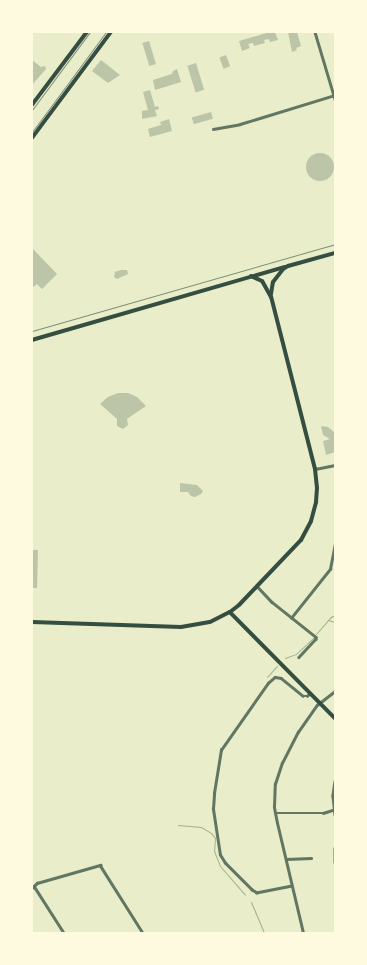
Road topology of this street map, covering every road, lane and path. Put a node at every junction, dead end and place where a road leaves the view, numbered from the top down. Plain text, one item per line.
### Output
1 (87, 32) edge
2 (111, 32) edge
3 (315, 32) edge
4 (335, 97) edge
5 (32, 105) edge
6 (212, 129) dead end
7 (32, 138) edge
8 (335, 252) edge
9 (288, 266) junction
10 (251, 276) junction
11 (271, 297) junction
12 (32, 340) edge
13 (335, 465) edge
14 (315, 469) junction
15 (335, 544) edge
16 (257, 586) junction
17 (230, 612) junction
18 (291, 618) junction
19 (32, 622) edge
20 (299, 657) dead end
21 (335, 691) edge
22 (310, 693) junction
23 (319, 703) junction
24 (335, 718) edge
25 (335, 781) edge
26 (334, 809) edge
27 (275, 813) junction
28 (335, 815) edge
29 (335, 848) edge
30 (311, 858) dead end
31 (286, 859) junction
32 (335, 862) edge
33 (292, 886) junction
34 (33, 887) edge
35 (64, 933) edge
36 (143, 933) edge
37 (303, 933) edge

1 - 5 main road
2 - 7 main road
3 - 4 street
4 - 6 street
8 - 9 main road
9 - 10 main road
9 - 11 main road
10 - 11 main road
10 - 12 main road
11 - 14 main road
13 - 14 street
14 - 16 main road
15 - 18 street
16 - 17 main road
16 - 18 street
17 - 19 main road
17 - 22 main road
18 - 20 street
21 - 23 street
22 - 23 main road
22 - 33 street
23 - 24 main road
23 - 27 street
25 - 26 street
26 - 27 street
26 - 28 street
27 - 31 street
29 - 32 street
30 - 31 street
31 - 33 street
33 - 37 street
34 - 35 street
34 - 36 street

